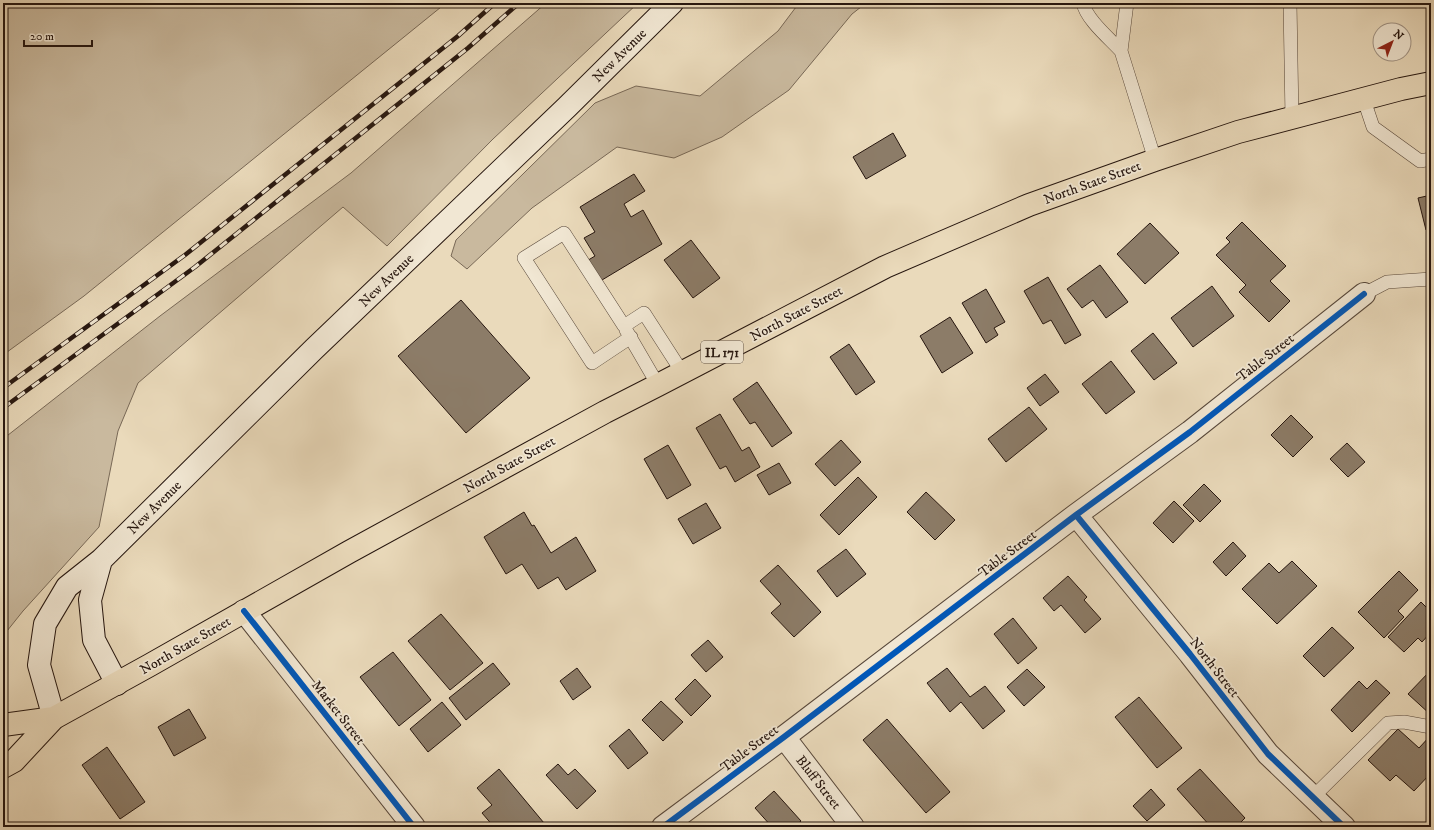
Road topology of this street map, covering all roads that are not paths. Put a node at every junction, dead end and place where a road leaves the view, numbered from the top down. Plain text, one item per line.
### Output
1 (672, 3) edge
2 (1083, 3) edge
3 (1127, 3) edge
4 (1290, 3) edge
5 (1121, 51) junction
6 (1431, 83) edge
7 (1364, 100) junction
8 (1292, 118) junction
9 (1431, 159) edge
10 (1155, 160) junction
11 (1431, 279) edge
12 (1364, 294) joint
13 (624, 326) junction
14 (631, 337) junction
15 (682, 372) junction
16 (658, 385) junction
17 (1076, 515) junction
18 (101, 560) junction
19 (244, 611) junction
20 (117, 684) junction
21 (54, 718) junction
22 (3, 725) edge
23 (1431, 727) edge
24 (784, 737) junction
25 (3, 767) edge
26 (1313, 797) junction
27 (414, 827) edge
28 (663, 827) edge
29 (853, 827) edge
30 (1344, 827) edge

1 - 18 street, New Avenue
2 - 5 lane
3 - 5 lane
4 - 8 lane
5 - 10 lane
6 - 7 main road, North State Street / IL 171
7 - 8 main road, North State Street / IL 171
7 - 9 lane
8 - 10 main road, North State Street / IL 171
10 - 15 main road, North State Street / IL 171
11 - 12 lane
12 - 17 street, Table Street
13 - 14 lane
13 - 14 lane
13 - 15 lane
14 - 16 lane
15 - 16 main road, North State Street / IL 171
16 - 19 main road, North State Street / IL 171
17 - 24 street, Table Street
17 - 26 street, North Street
18 - 20 street, New Avenue
18 - 21 street, New Avenue
19 - 20 main road, North State Street / IL 171
19 - 27 street, Market Street
20 - 21 main road, North State Street / IL 171
21 - 22 main road, North State Street / IL 171
21 - 25 main road, North State Street / IL 171
23 - 26 lane
24 - 28 street, Table Street
24 - 29 street, Bluff Street
26 - 30 street, North Street

